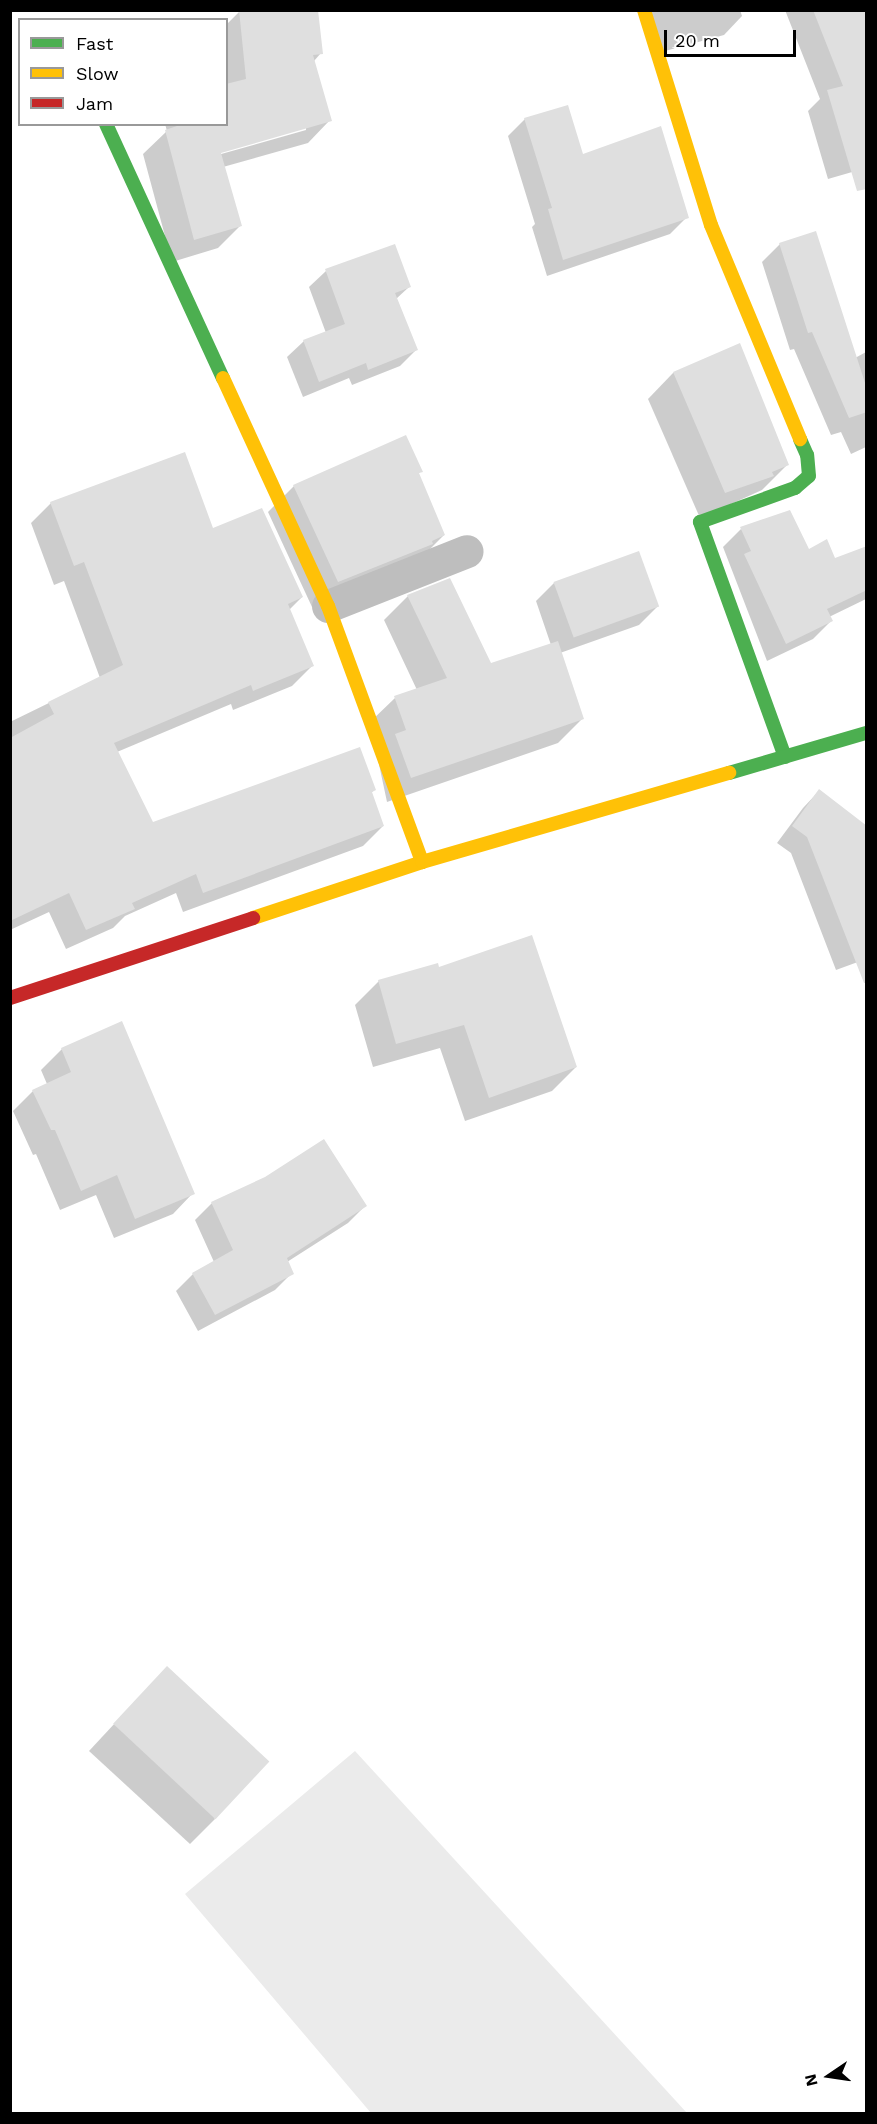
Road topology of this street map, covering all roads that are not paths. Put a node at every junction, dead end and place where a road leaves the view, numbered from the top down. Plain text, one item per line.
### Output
1 (644, 10) edge
2 (107, 126) edge
3 (467, 551) dead end
4 (328, 606) junction
5 (867, 733) edge
6 (785, 757) junction
7 (422, 862) junction
8 (10, 998) edge

1 - 6 street
2 - 4 street
3 - 4 street
4 - 7 street
5 - 6 street
6 - 7 street
7 - 8 street

